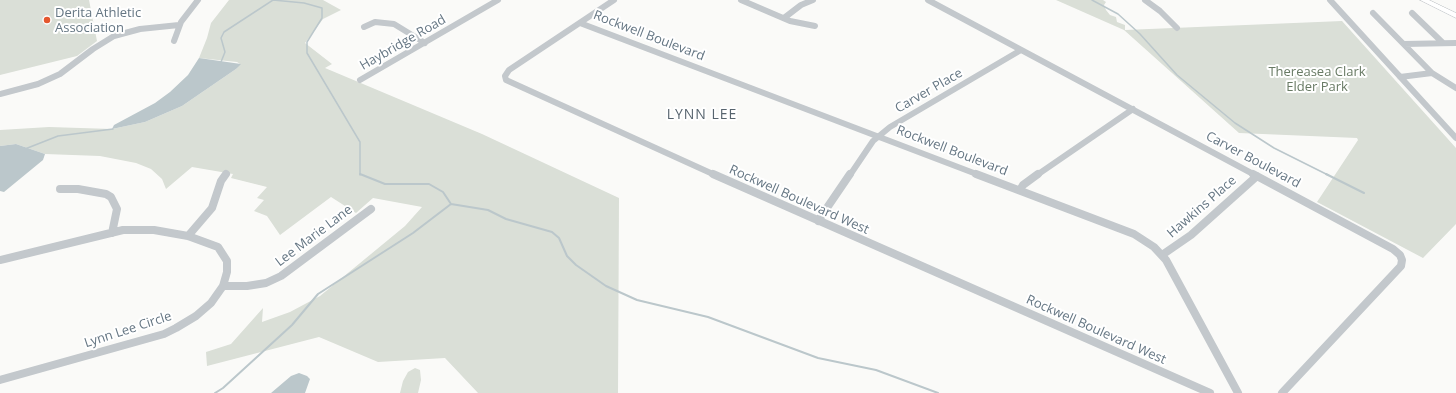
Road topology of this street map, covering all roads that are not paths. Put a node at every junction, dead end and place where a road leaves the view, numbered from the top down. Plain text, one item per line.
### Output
1 (198, 0) edge
2 (498, 0) edge
3 (614, 0) edge
4 (741, 0) edge
5 (813, 0) edge
6 (928, 0) edge
7 (1145, 0) edge
8 (1330, 0) edge
9 (1424, 0) edge
10 (1412, 12) dead end
11 (1373, 13) dead end
12 (1456, 16) edge
13 (784, 18) junction
14 (580, 23) junction
15 (179, 25) junction
16 (815, 26) dead end
17 (364, 27) dead end
18 (1177, 28) dead end
19 (174, 41) dead end
20 (425, 43) junction
21 (1443, 43) junction
22 (1456, 43) edge
23 (1404, 44) junction
24 (1021, 50) junction
25 (1432, 74) junction
26 (1400, 77) junction
27 (360, 80) dead end
28 (1456, 88) edge
29 (0, 94) edge
30 (1133, 109) junction
31 (879, 136) junction
32 (1456, 138) edge
33 (226, 174) dead end
34 (1257, 176) junction
35 (60, 189) dead end
36 (1020, 190) junction
37 (371, 208) dead end
38 (818, 221) junction
39 (112, 233) junction
40 (188, 236) junction
41 (1162, 255) junction
42 (0, 260) edge
43 (223, 286) junction
44 (0, 380) edge
45 (1210, 393) edge
46 (1238, 393) edge
47 (1282, 393) edge

1 - 15 street
2 - 20 street, Haybridge Road
3 - 14 street, Rockwell Boulevard West
4 - 13 street
5 - 13 street
6 - 24 street, Carver Boulevard
7 - 18 street
8 - 26 street
9 - 12 main road
10 - 21 street
11 - 23 street
13 - 16 street
14 - 31 street, Rockwell Boulevard
14 - 38 street, Rockwell Boulevard West
15 - 19 street
15 - 29 street
17 - 20 street
20 - 27 street, Haybridge Road
21 - 22 street
21 - 23 street
23 - 25 street
24 - 30 street, Carver Boulevard
24 - 31 street, Carver Place
25 - 26 street
25 - 28 street
26 - 32 street
30 - 34 street, Carver Boulevard
30 - 36 street
31 - 36 street, Rockwell Boulevard
31 - 38 street, Carver Place
33 - 40 street
34 - 41 street, Hawkins Place
34 - 47 street, Carver Boulevard
35 - 39 street
36 - 41 street, Rockwell Boulevard
37 - 43 street, Lee Marie Lane
38 - 45 street, Rockwell Boulevard West
39 - 40 street, Lynn Lee Circle
39 - 42 street, Lynn Lee Circle
40 - 43 street, Lynn Lee Circle
41 - 46 street, Rockwell Boulevard
43 - 44 street, Lynn Lee Circle

